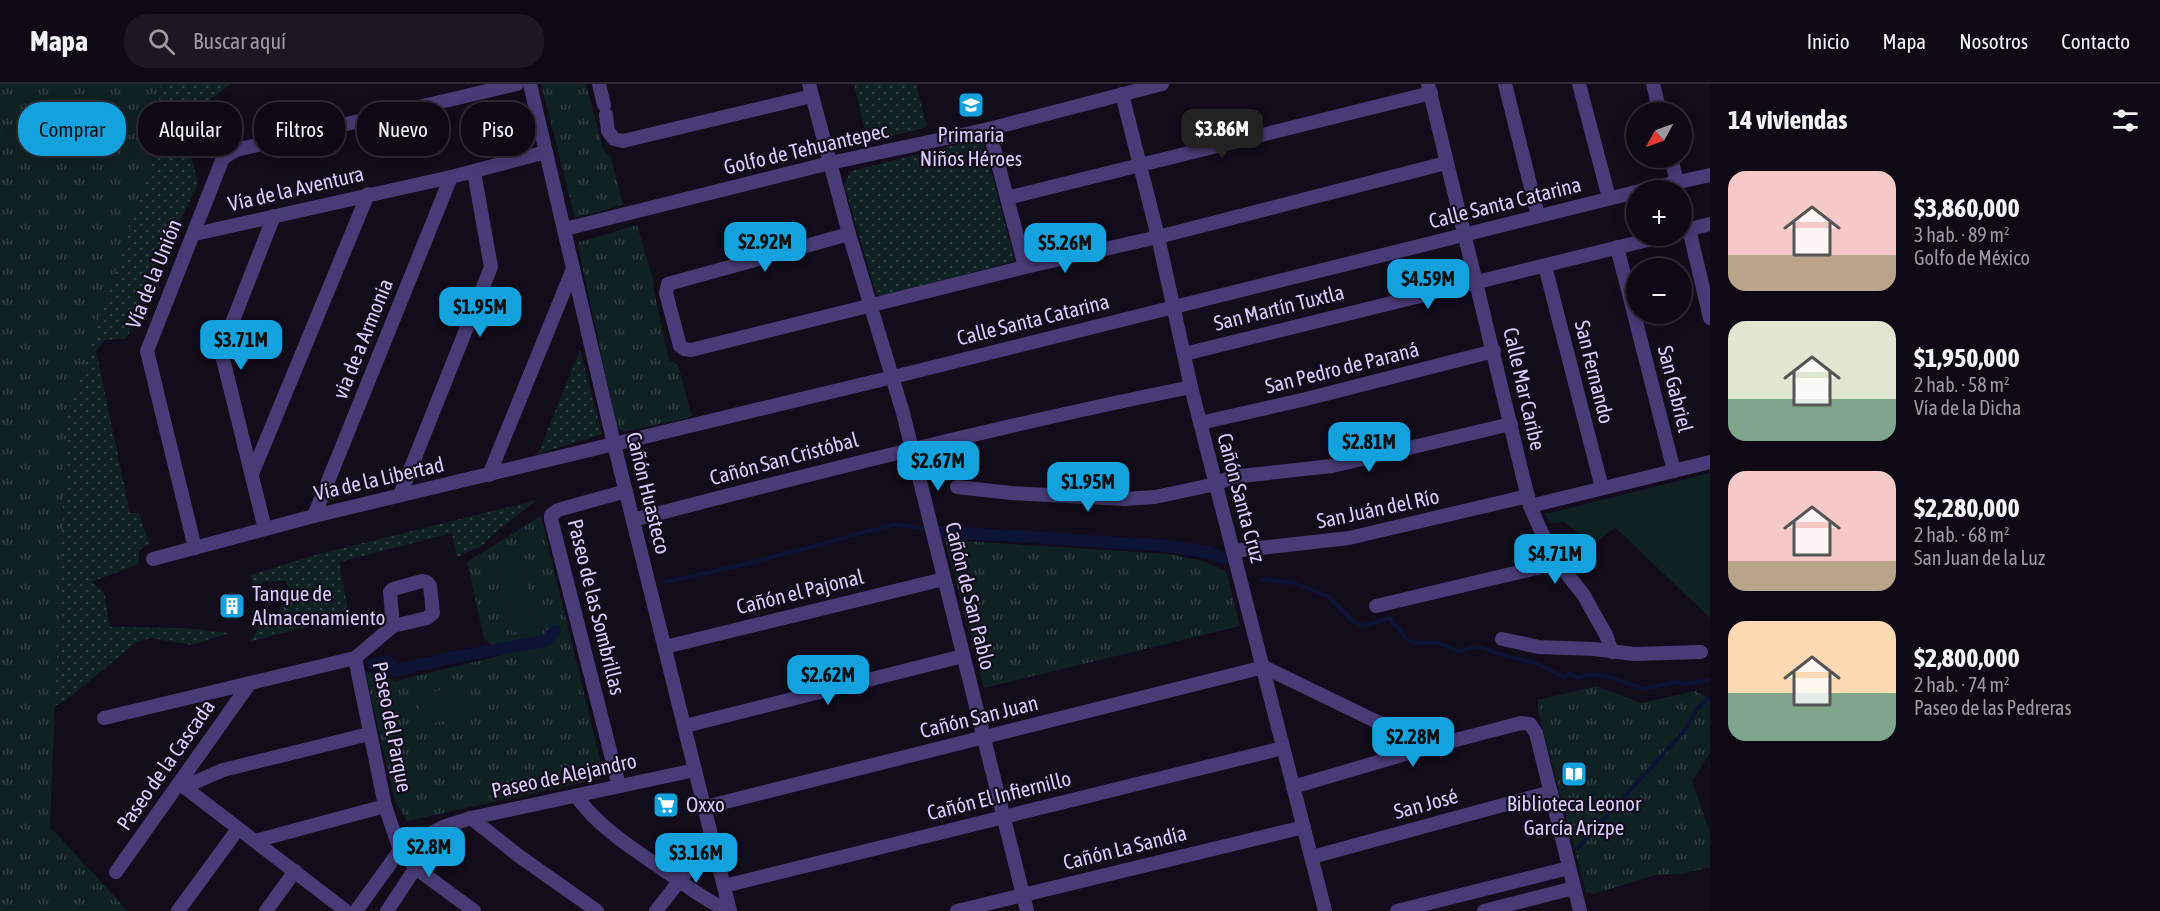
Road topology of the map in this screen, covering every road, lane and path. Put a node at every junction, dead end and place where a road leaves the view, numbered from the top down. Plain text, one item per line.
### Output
1 (517, 84) edge
2 (530, 84) edge
3 (599, 84) edge
4 (1505, 84) edge
5 (1579, 84) edge
6 (1653, 84) edge
7 (1157, 85) edge
8 (1430, 89) edge
9 (811, 90) edge
10 (1122, 94) junction
11 (1658, 102) edge
12 (989, 129) junction
13 (546, 152) junction
14 (1446, 163) junction
15 (830, 164) junction
16 (1139, 164) junction
17 (474, 172) junction
18 (1710, 175) edge
19 (451, 177) junction
20 (1686, 180) edge
21 (368, 194) junction
22 (1626, 194) edge
23 (1006, 198) junction
24 (1609, 198) junction
25 (274, 216) junction
26 (1538, 216) junction
27 (1710, 224) edge
28 (1692, 228) edge
29 (565, 229) junction
30 (195, 234) junction
31 (849, 234) junction
32 (1465, 235) junction
33 (1158, 237) junction
34 (1626, 245) edge
35 (1690, 246) edge
36 (1617, 247) junction
37 (1545, 266) junction
38 (1025, 267) junction
39 (573, 269) junction
40 (1476, 282) junction
41 (870, 306) junction
42 (1174, 308) junction
43 (1710, 318) edge
44 (1494, 351) junction
45 (1184, 354) junction
46 (893, 377) junction
47 (1191, 387) junction
48 (1200, 423) junction
49 (1511, 424) junction
50 (614, 444) junction
51 (910, 450) junction
52 (1710, 462) edge
53 (1674, 471) junction
54 (252, 474) junction
55 (489, 475) junction
56 (1216, 484) junction
57 (957, 487) dead end
58 (1602, 488) junction
59 (626, 491) junction
60 (400, 495) junction
61 (1529, 501) junction
62 (314, 516) junction
63 (633, 520) junction
64 (266, 529) junction
65 (195, 548) junction
66 (1233, 551) junction
67 (153, 559) dead end
68 (1558, 563) junction
69 (944, 579) junction
70 (1376, 606) dead end
71 (393, 626) dead end
72 (1502, 639) dead end
73 (665, 647) junction
74 (1612, 652) junction
75 (1701, 652) dead end
76 (963, 656) junction
77 (355, 658) junction
78 (1264, 666) junction
79 (250, 683) junction
80 (104, 718) dead end
81 (685, 726) junction
82 (369, 734) junction
83 (985, 738) junction
84 (1429, 747) junction
85 (1283, 748) junction
86 (695, 770) junction
87 (181, 785) junction
88 (619, 786) junction
89 (1293, 787) junction
90 (1551, 792) junction
91 (576, 796) junction
92 (385, 806) junction
93 (705, 807) junction
94 (1004, 816) junction
95 (471, 818) junction
96 (1304, 826) junction
97 (443, 827) junction
98 (238, 829) junction
99 (713, 838) junction
100 (255, 841) junction
101 (400, 850) junction
102 (1312, 857) junction
103 (1569, 868) junction
104 (417, 869) junction
105 (295, 871) junction
106 (116, 872) dead end
107 (678, 880) junction
108 (724, 886) junction
109 (1574, 888) junction
110 (1023, 894) junction
111 (1323, 910) edge
112 (177, 911) edge
113 (266, 911) edge
114 (346, 911) edge
115 (356, 911) edge
116 (387, 911) edge
117 (474, 911) edge
118 (597, 911) edge
119 (656, 911) edge
120 (730, 911) edge
121 (957, 911) edge
122 (1027, 911) edge
123 (1397, 911) edge
124 (1484, 911) edge
125 (1580, 911) edge

1 - 30 street, Vía de la Unión
2 - 13 street, Cañón Huasteco
3 - 9 street
4 - 26 street
5 - 24 street
6 - 11 street
7 - 10 street, Golfo de Tehuantepec
8 - 14 street, Calle Mar Caribe
8 - 16 street
9 - 15 street, Cañón de San Pablo
10 - 12 street, Golfo de Tehuantepec
10 - 16 street, Cañón Santa Cruz
12 - 15 street, Golfo de Tehuantepec
12 - 23 street
13 - 17 street, Vía de la Aventura
13 - 29 street, Cañón Huasteco
14 - 32 street, Calle Mar Caribe
14 - 33 street
15 - 29 street, Golfo de Tehuantepec
15 - 31 street, Cañón de San Pablo
16 - 23 street
16 - 33 street, Cañón Santa Cruz
17 - 19 street, Vía de la Aventura
17 - 60 street
18 - 20 street
19 - 21 street, Vía de la Aventura
19 - 62 street, via de a Armonia
21 - 25 street, Vía de la Aventura
21 - 54 street
22 - 24 street, Calle Santa Catarina
23 - 38 street
24 - 26 street, Calle Santa Catarina
25 - 30 street, Vía de la Aventura
25 - 54 street
26 - 32 street, Calle Santa Catarina
27 - 28 street
29 - 39 street, Cañón Huasteco
30 - 65 street, Vía de la Unión
31 - 41 street, Cañón de San Pablo
31 - 41 street
32 - 40 street, Calle Mar Caribe
32 - 42 street, Calle Santa Catarina
33 - 38 street
33 - 42 street, Cañón Santa Cruz
34 - 36 street, San Martín Tuxtla
35 - 43 street
36 - 37 street, San Martín Tuxtla
36 - 53 street, San Gabriel
37 - 40 street, San Martín Tuxtla
37 - 58 street, San Fernando
38 - 41 street
39 - 50 street, Cañón Huasteco
39 - 55 street
40 - 44 street, Calle Mar Caribe
40 - 45 street, San Martín Tuxtla
41 - 46 street, Cañón de San Pablo
42 - 45 street, Cañón Santa Cruz
42 - 46 street, Calle Santa Catarina
44 - 48 street, San Pedro de Paraná
44 - 49 street, Calle Mar Caribe
45 - 47 street, Cañón Santa Cruz
46 - 50 street, Calle Santa Catarina
46 - 51 street, Cañón de San Pablo
47 - 48 street, Cañón Santa Cruz
47 - 51 street, Cañón San Cristóbal
48 - 56 street, Cañón Santa Cruz
49 - 56 street
49 - 61 street, Calle Mar Caribe
50 - 55 street, Vía de la Libertad
50 - 59 street, Cañón Huasteco
51 - 63 street, Cañón San Cristóbal
51 - 69 street, Cañón de San Pablo
52 - 53 street, San Juán del Río
53 - 58 street, San Juán del Río
54 - 64 street
55 - 60 street, Vía de la Libertad
56 - 57 street
56 - 66 street, Cañón Santa Cruz
58 - 61 street, San Juán del Río
59 - 63 street, Cañón Huasteco
59 - 88 street, Paseo de las Sombrillas
60 - 62 street, Vía de la Libertad
61 - 66 street, San Juán del Río
61 - 68 street, Calle Mar Caribe
62 - 64 street, Vía de la Libertad
63 - 73 street, Cañón Huasteco
64 - 65 street, Vía de la Libertad
65 - 67 street, Vía de la Libertad
66 - 78 street, Cañón Santa Cruz
68 - 70 street
68 - 74 street, Calle Mar Caribe
69 - 73 street, Cañón el Pajonal
69 - 76 street, Cañón de San Pablo
71 - 77 street, Paseo del Parque
72 - 74 street
73 - 81 street, Cañón Huasteco
74 - 75 street
76 - 81 street
76 - 83 street, Cañón de San Pablo
77 - 79 street
77 - 82 street, Paseo del Parque
78 - 83 street, Cañón San Juan
78 - 84 street
78 - 85 street, Cañón Santa Cruz
79 - 80 street
79 - 87 street, Paseo de la Cascada
81 - 86 street, Cañón Huasteco
82 - 87 street
82 - 92 street, Paseo del Parque
83 - 93 street, Cañón San Juan
83 - 94 street, Cañón de San Pablo
84 - 89 street
84 - 90 street
85 - 89 street, Cañón Santa Cruz
85 - 94 street, Cañón El Infiernillo
86 - 88 street, Paseo de Alejandro
86 - 93 street, Cañón Huasteco
87 - 98 street
87 - 106 street, Paseo de la Cascada
88 - 91 street, Paseo de Alejandro
89 - 96 street, Cañón Santa Cruz
90 - 102 street, San José
90 - 103 street
91 - 95 street, Paseo de Alejandro
91 - 107 street
92 - 100 street
92 - 101 street, Paseo del Parque
93 - 99 street, Cañón Huasteco
94 - 108 street, Cañón El Infiernillo
94 - 110 street, Cañón de San Pablo
95 - 97 street, Paseo de Alejandro
95 - 118 street
96 - 102 street, Cañón Santa Cruz
96 - 110 street, Cañón La Sandía
97 - 101 street, Paseo de Alejandro
97 - 104 street
98 - 100 street
98 - 112 street
99 - 107 street
99 - 108 street, Cañón Huasteco
100 - 105 street
101 - 104 street
101 - 115 street, Paseo de Alejandro
102 - 111 street, Cañón Santa Cruz
103 - 109 street
103 - 123 street
104 - 116 street
104 - 117 street
105 - 113 street
105 - 114 street
107 - 119 street
107 - 120 street
108 - 120 street, Cañón Huasteco
109 - 124 street
109 - 125 street
110 - 121 street, Cañón La Sandía
110 - 122 street, Cañón de San Pablo

